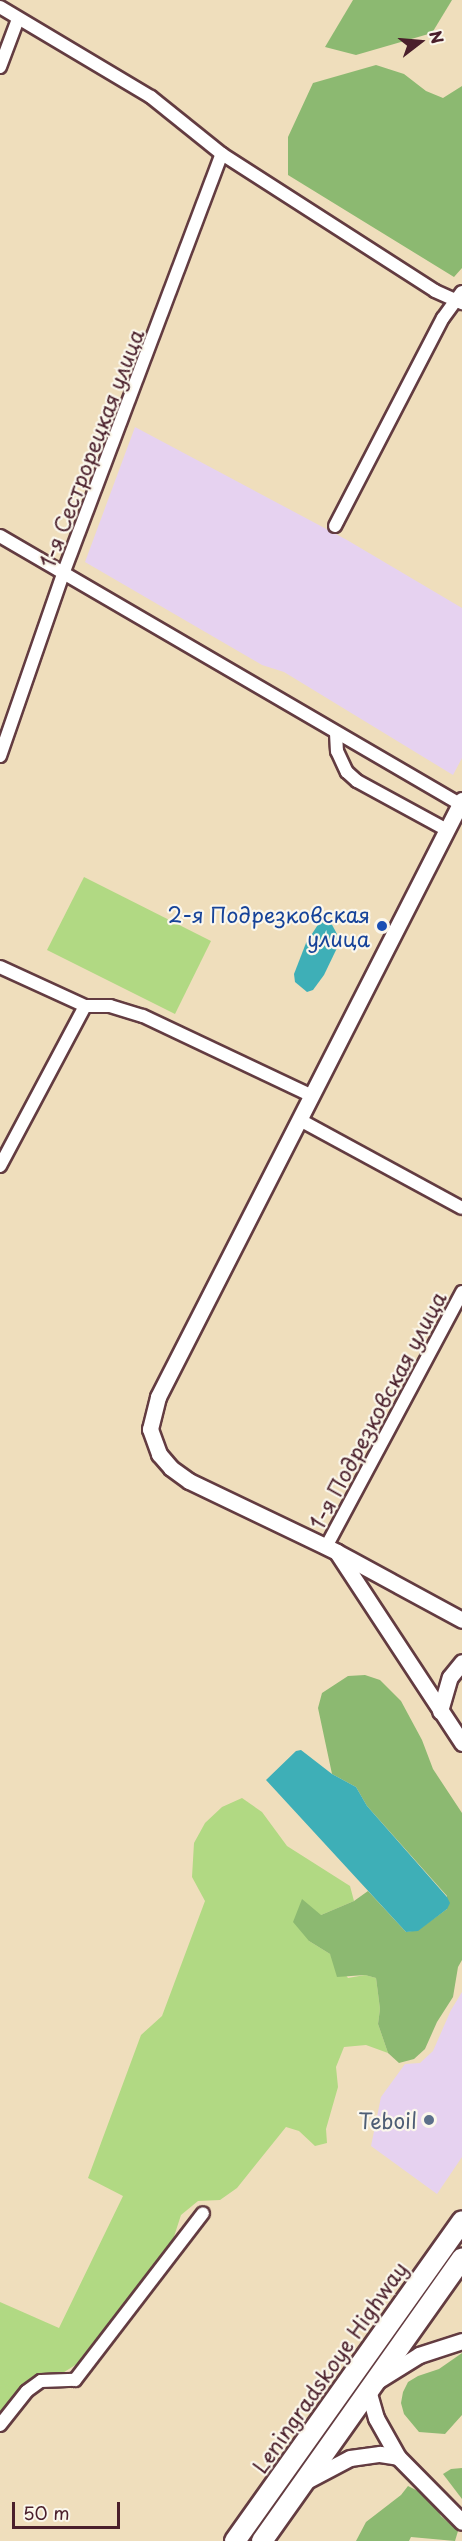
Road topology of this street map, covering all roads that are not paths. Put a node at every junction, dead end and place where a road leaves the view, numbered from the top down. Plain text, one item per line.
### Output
1 (0, 7) edge
2 (18, 19) junction
3 (0, 67) edge
4 (222, 154) junction
5 (460, 298) edge
6 (335, 526) dead end
7 (0, 536) edge
8 (63, 574) junction
9 (336, 733) junction
10 (0, 756) edge
11 (461, 803) edge
12 (447, 830) junction
13 (0, 968) edge
14 (85, 1006) junction
15 (312, 1096) junction
16 (300, 1120) junction
17 (0, 1166) edge
18 (462, 1209) edge
19 (462, 1292) edge
20 (332, 1549) junction
21 (462, 1620) edge
22 (462, 1662) edge
23 (440, 1711) junction
24 (462, 1743) edge
25 (203, 2213) dead end
26 (462, 2221) edge
27 (462, 2259) edge
28 (462, 2341) edge
29 (371, 2386) junction
30 (0, 2425) edge
31 (398, 2457) junction
32 (304, 2482) junction
33 (462, 2522) edge
34 (236, 2541) edge
35 (262, 2541) edge

1 - 2 street
2 - 3 street
2 - 4 street
4 - 5 street
4 - 8 street, 1-я Сестрорецкая улица
5 - 6 street
7 - 8 street
8 - 9 street
8 - 10 street, 1-я Сестрорецкая улица
9 - 11 street
9 - 12 street
11 - 12 street
12 - 15 street
13 - 14 street
14 - 15 street
14 - 17 street
15 - 16 street
16 - 18 street
16 - 20 street
19 - 20 street, 1-я Подрезковская улица
20 - 21 street
20 - 23 street
22 - 23 street
23 - 24 street
25 - 30 street
26 - 34 highway, Leningradskoye Highway
27 - 29 highway
28 - 29 street
29 - 31 street
29 - 32 highway
31 - 32 street
31 - 33 street
32 - 35 highway

